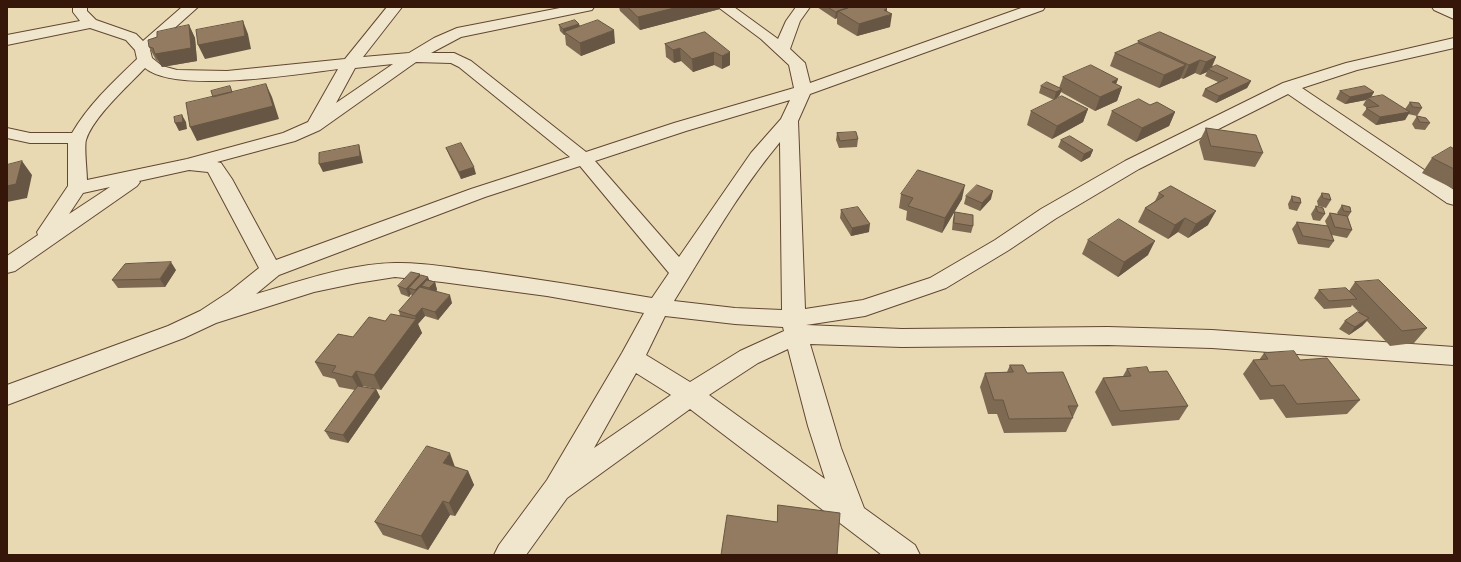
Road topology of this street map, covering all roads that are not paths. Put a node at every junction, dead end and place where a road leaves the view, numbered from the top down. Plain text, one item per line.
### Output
1 (80, 7) edge
2 (191, 7) edge
3 (395, 7) edge
4 (587, 7) edge
5 (725, 7) edge
6 (803, 7) edge
7 (1038, 7) edge
8 (1439, 7) edge
9 (1454, 15) edge
10 (91, 23) junction
11 (7, 40) edge
12 (1454, 43) edge
13 (782, 49) junction
14 (144, 54) junction
15 (413, 57) junction
16 (350, 63) junction
17 (1289, 87) junction
18 (803, 91) junction
19 (789, 121) junction
20 (314, 126) junction
21 (7, 133) edge
22 (77, 140) junction
23 (583, 158) junction
24 (189, 164) junction
25 (141, 175) junction
26 (78, 186) junction
27 (1454, 200) edge
28 (41, 242) junction
29 (7, 266) edge
30 (271, 270) junction
31 (681, 273) junction
32 (658, 307) junction
33 (208, 317) junction
34 (795, 327) junction
35 (1454, 356) edge
36 (632, 358) junction
37 (7, 395) edge
38 (690, 395) junction
39 (557, 489) junction
40 (852, 514) junction
41 (509, 555) edge
42 (905, 555) edge

1 - 10 street
2 - 14 street
3 - 16 street
4 - 15 street
5 - 13 street
6 - 13 street
7 - 18 street
8 - 9 street
10 - 11 street
10 - 14 street
12 - 17 street
13 - 18 street
14 - 16 street
14 - 22 street
15 - 16 street
15 - 20 street
15 - 23 street
16 - 20 street
17 - 27 street
17 - 34 street
18 - 19 street
18 - 23 street
19 - 31 street
19 - 34 street
20 - 24 street
21 - 22 street
22 - 26 street
23 - 30 street
23 - 31 street
24 - 25 street
24 - 30 street
25 - 26 street
25 - 28 street
26 - 28 street
28 - 29 street
30 - 33 street
31 - 32 street
32 - 33 street
32 - 34 street
32 - 36 street
33 - 37 street
34 - 35 street
34 - 38 street
34 - 40 street
36 - 38 street
36 - 39 street
38 - 39 street
38 - 40 street
39 - 41 street
40 - 42 street

